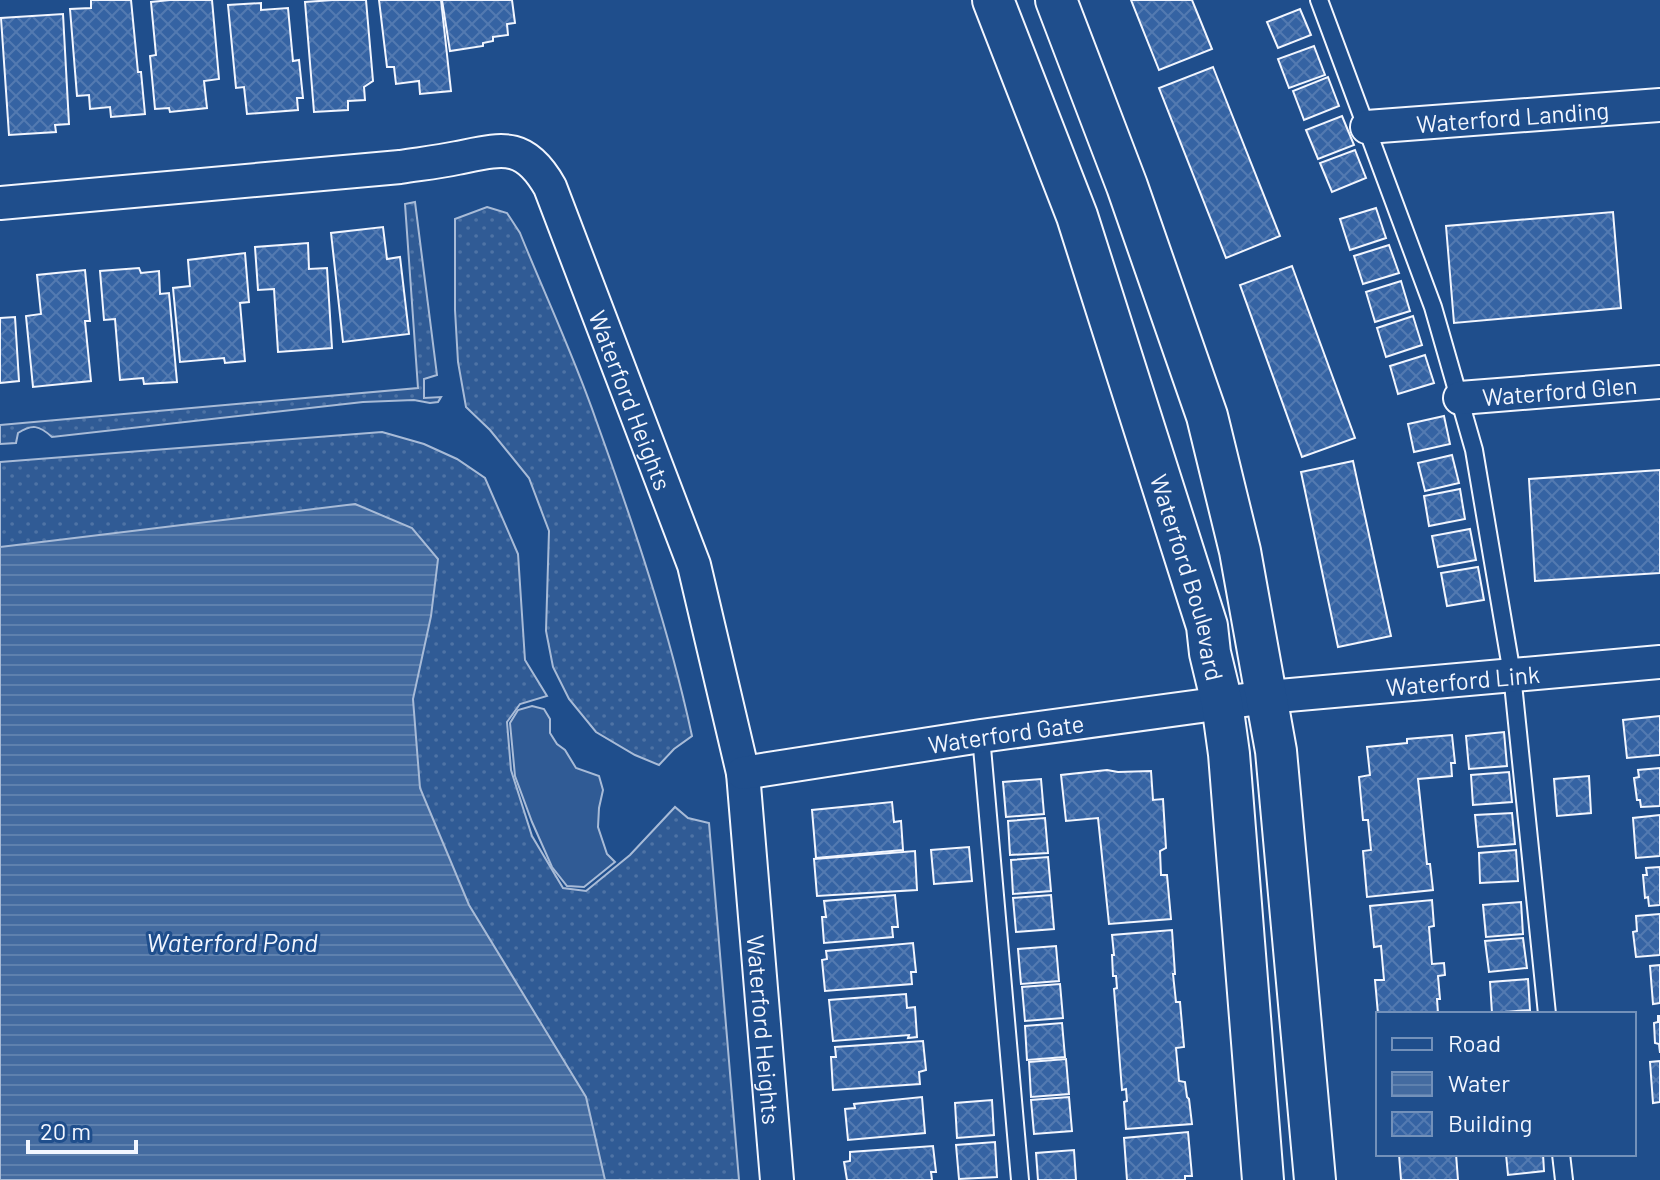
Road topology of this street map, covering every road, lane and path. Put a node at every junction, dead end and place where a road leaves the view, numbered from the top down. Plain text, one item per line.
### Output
1 (993, 0) edge
2 (1056, 0) edge
3 (1319, 0) edge
4 (1660, 105) edge
5 (1367, 127) junction
6 (0, 203) edge
7 (1660, 382) edge
8 (1460, 398) junction
9 (1660, 662) edge
10 (1512, 674) junction
11 (1267, 697) junction
12 (1222, 703) junction
13 (981, 736) junction
14 (743, 773) junction
15 (1547, 1012) edge
16 (1561, 1156) edge
17 (777, 1180) edge
18 (1020, 1180) edge
19 (1263, 1180) edge
20 (1315, 1180) edge
21 (1564, 1180) edge

1 - 12 street, Waterford Boulevard
2 - 11 street, Waterford Boulevard
3 - 5 lane
4 - 5 street, Waterford Landing
5 - 8 lane
6 - 14 street, Waterford Heights
7 - 8 street, Waterford Glen
8 - 10 lane
9 - 10 street, Waterford Link
10 - 11 street, Waterford Link
10 - 15 lane
11 - 12 street, Waterford Gate
11 - 20 street, Waterford Boulevard
12 - 13 street, Waterford Gate
12 - 19 street, Waterford Boulevard
13 - 14 street, Waterford Gate
13 - 18 lane
14 - 17 street, Waterford Heights
16 - 21 lane

